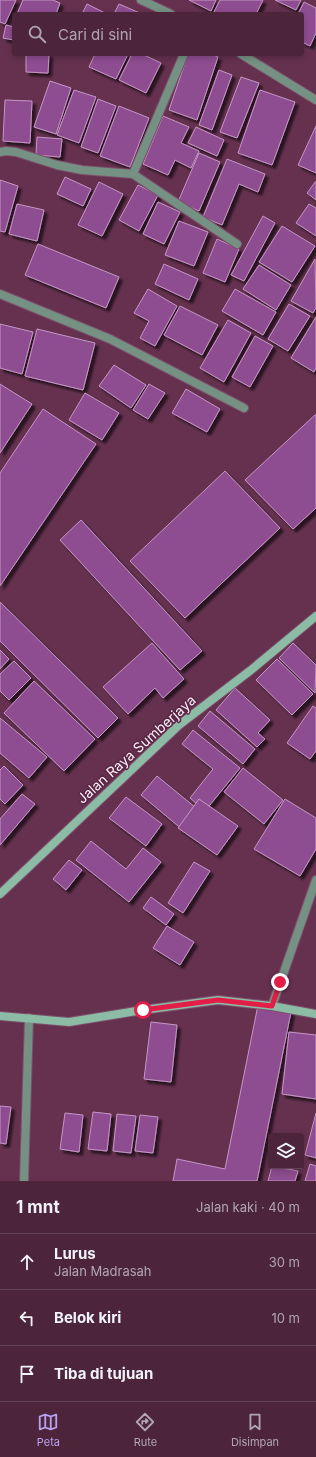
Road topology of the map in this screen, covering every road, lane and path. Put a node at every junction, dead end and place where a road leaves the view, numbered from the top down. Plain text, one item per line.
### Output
1 (141, 0) edge
2 (167, 12) edge
3 (183, 56) edge
4 (245, 56) edge
5 (316, 100) edge
6 (0, 152) edge
7 (133, 174) junction
8 (237, 244) dead end
9 (0, 294) edge
10 (244, 408) dead end
11 (316, 616) edge
12 (316, 880) edge
13 (0, 894) edge
14 (272, 1006) junction
15 (316, 1014) edge
16 (0, 1016) edge
17 (29, 1018) junction
18 (24, 1181) edge

1 - 2 street
3 - 7 street
4 - 5 street
6 - 7 street
7 - 8 street
9 - 10 street
11 - 13 street, Jalan Raya Sumberjaya
12 - 14 street
14 - 15 street
14 - 17 street
16 - 17 street
17 - 18 street

